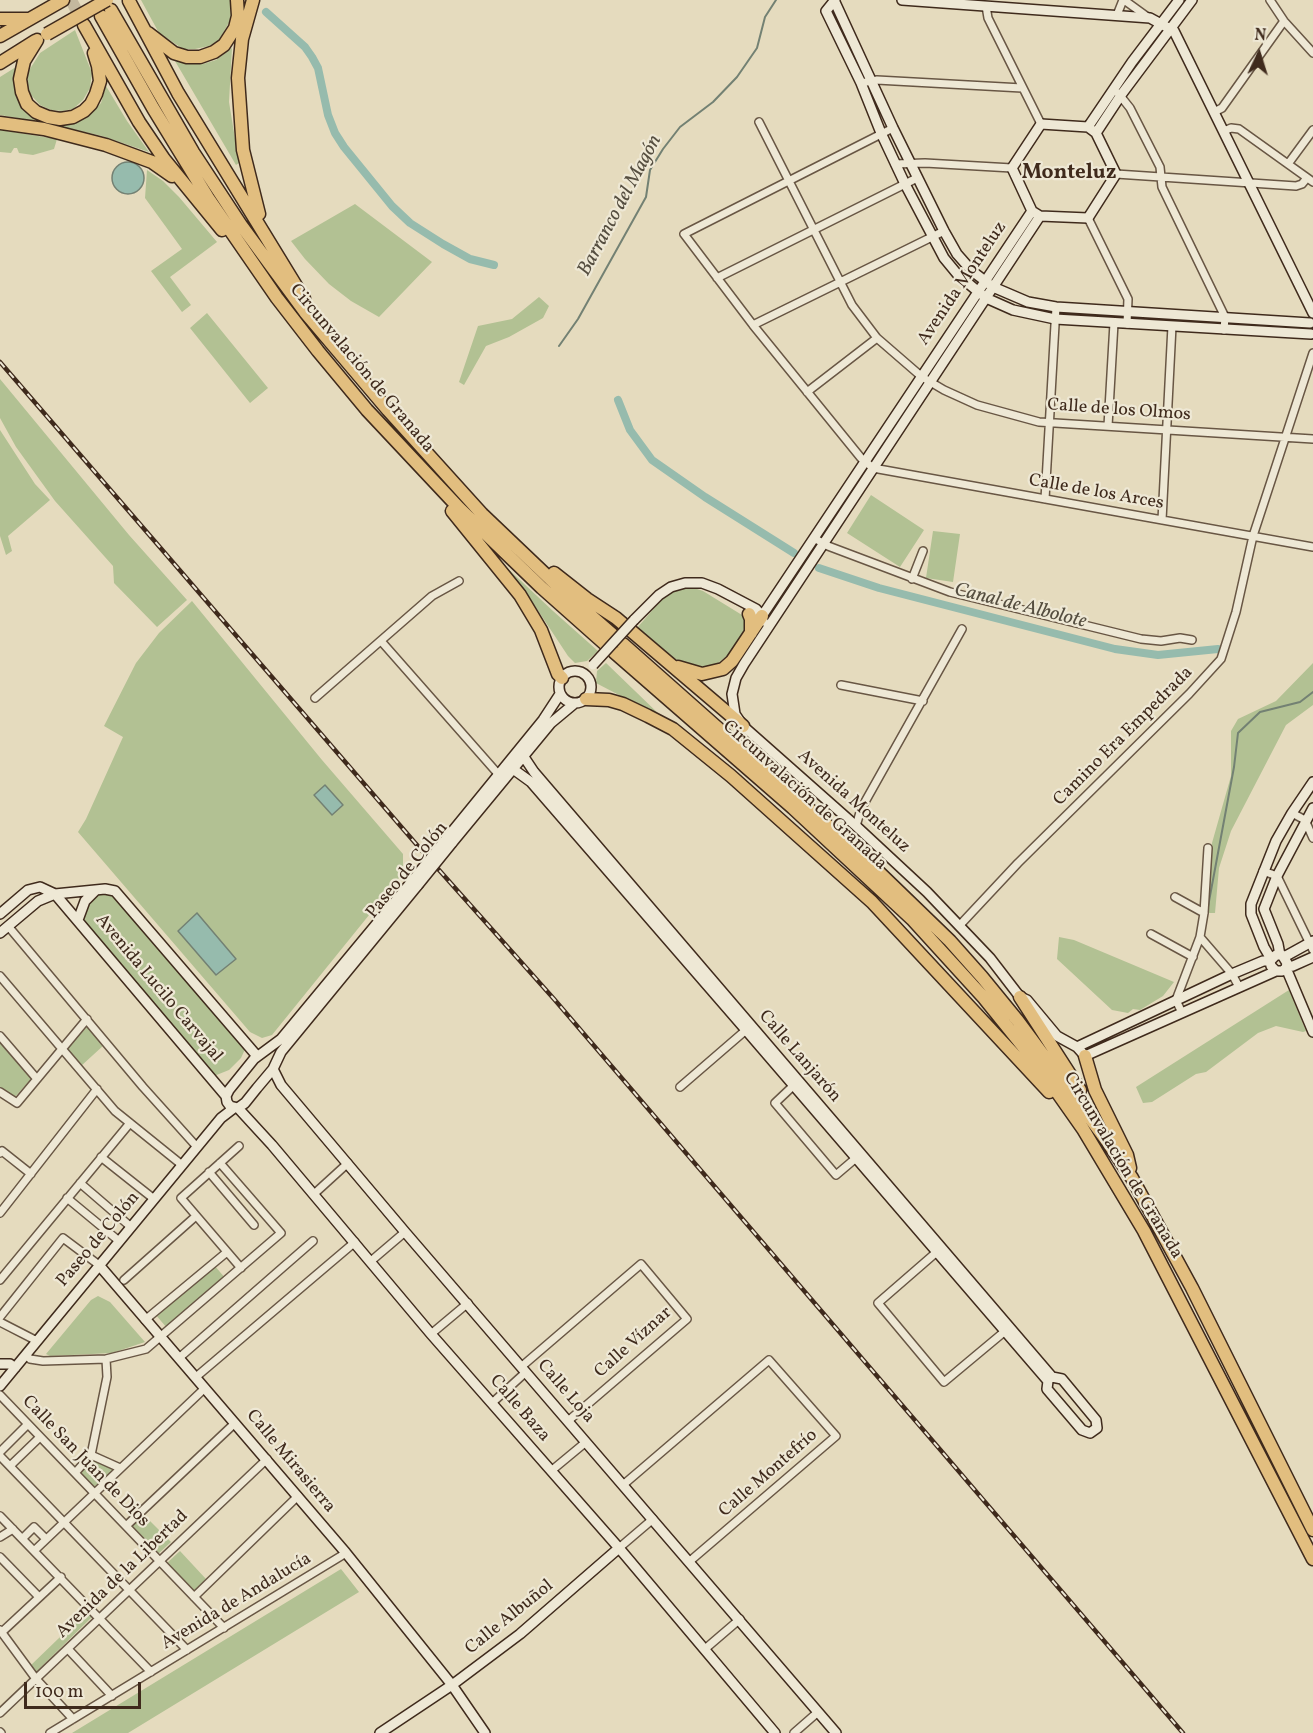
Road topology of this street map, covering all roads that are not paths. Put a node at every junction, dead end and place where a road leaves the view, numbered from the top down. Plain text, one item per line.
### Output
1 (63, 0) edge
2 (237, 0) edge
3 (254, 0) edge
4 (835, 0) edge
5 (902, 0) edge
6 (1124, 0) edge
7 (1179, 0) edge
8 (1192, 0) edge
9 (1270, 0) edge
10 (129, 1) edge
11 (959, 2) edge
12 (986, 6) junction
13 (106, 8) edge
14 (1117, 15) junction
15 (1150, 18) junction
16 (0, 19) edge
17 (29, 19) junction
18 (1284, 21) junction
19 (1160, 24) junction
20 (84, 25) tunnel mouth
21 (1170, 28) junction
22 (143, 29) junction
23 (0, 36) edge
24 (42, 37) junction
25 (91, 38) junction
26 (1313, 53) edge
27 (0, 63) edge
28 (872, 81) junction
29 (861, 83) junction
30 (1022, 87) junction
31 (1117, 92) junction
32 (1215, 112) junction
33 (759, 122) dead end
34 (0, 123) edge
35 (1041, 124) junction
36 (892, 128) junction
37 (1092, 130) junction
38 (1313, 130) edge
39 (1224, 131) junction
40 (880, 133) junction
41 (909, 163) junction
42 (1288, 164) junction
43 (895, 165) junction
44 (1012, 168) junction
45 (1116, 174) junction
46 (917, 178) junction
47 (1161, 178) junction
48 (787, 180) junction
49 (1310, 180) edge
50 (1249, 183) junction
51 (905, 184) junction
52 (191, 192) junction
53 (1036, 213) junction
54 (1088, 218) junction
55 (264, 230) junction
56 (944, 231) junction
57 (813, 232) junction
58 (932, 237) junction
59 (253, 263) junction
60 (717, 278) junction
61 (839, 283) junction
62 (989, 284) junction
63 (982, 295) junction
64 (1056, 307) junction
65 (1128, 311) junction
66 (1225, 317) junction
67 (1312, 318) edge
68 (1055, 319) junction
69 (1114, 323) junction
70 (315, 324) junction
71 (1127, 324) junction
72 (753, 325) junction
73 (1172, 326) junction
74 (1224, 330) junction
75 (1312, 335) edge
76 (877, 339) junction
77 (1313, 353) edge
78 (926, 379) junction
79 (807, 392) junction
80 (1049, 423) junction
81 (1108, 426) junction
82 (1166, 429) junction
83 (1286, 437) junction
84 (1313, 439) edge
85 (869, 465) junction
86 (430, 478) junction
87 (1045, 499) junction
88 (482, 514) junction
89 (1162, 520) junction
90 (1253, 536) junction
91 (814, 538) junction
92 (823, 544) junction
93 (1313, 547) edge
94 (923, 551) dead end
95 (912, 579) junction
96 (459, 581) dead end
97 (733, 598) junction
98 (777, 613) junction
99 (748, 614) junction
100 (762, 616) junction
101 (962, 629) dead end
102 (757, 634) junction
103 (1192, 640) dead end
104 (381, 641) junction
105 (614, 644) junction
106 (672, 664) junction
107 (586, 675) junction
108 (562, 678) junction
109 (841, 685) dead end
110 (560, 694) junction
111 (315, 698) dead end
112 (580, 701) junction
113 (923, 701) junction
114 (743, 726) junction
115 (525, 757) junction
116 (513, 769) junction
117 (499, 775) junction
118 (1313, 782) edge
119 (1313, 808) edge
120 (1292, 813) junction
121 (1305, 820) junction
122 (856, 826) junction
123 (1313, 838) edge
124 (449, 841) junction
125 (1208, 848) dead end
126 (1263, 871) junction
127 (1277, 876) junction
128 (415, 883) junction
129 (96, 890) junction
130 (55, 894) junction
131 (1175, 897) dead end
132 (1204, 913) junction
133 (0, 914) edge
134 (78, 920) junction
135 (8, 926) junction
136 (959, 926) junction
137 (0, 933) edge
138 (1151, 934) dead end
139 (1200, 937) junction
140 (1312, 945) edge
141 (1193, 957) junction
142 (1313, 957) edge
143 (1276, 958) junction
144 (1283, 969) junction
145 (1232, 974) junction
146 (0, 976) edge
147 (1239, 987) junction
148 (1020, 997) junction
149 (1176, 1000) junction
150 (1151, 1011) junction
151 (1182, 1013) junction
152 (87, 1019) junction
153 (1157, 1024) junction
154 (746, 1030) junction
155 (1313, 1032) edge
156 (0, 1036) edge
157 (63, 1049) junction
158 (1081, 1052) junction
159 (259, 1055) junction
160 (273, 1068) junction
161 (37, 1079) junction
162 (793, 1086) junction
163 (680, 1087) dead end
164 (97, 1089) junction
165 (0, 1092) edge
166 (231, 1103) junction
167 (130, 1123) junction
168 (1083, 1129) junction
169 (1107, 1141) junction
170 (239, 1146) dead end
171 (198, 1147) junction
172 (0, 1154) edge
173 (101, 1157) junction
174 (856, 1158) junction
175 (220, 1163) junction
176 (348, 1163) junction
177 (182, 1165) junction
178 (209, 1173) junction
179 (31, 1174) junction
180 (1132, 1178) junction
181 (80, 1183) junction
182 (314, 1194) junction
183 (68, 1198) junction
184 (154, 1199) junction
185 (0, 1213) edge
186 (196, 1216) junction
187 (254, 1225) dead end
188 (131, 1227) junction
189 (405, 1232) junction
190 (119, 1241) junction
191 (313, 1241) dead end
192 (355, 1242) junction
193 (939, 1250) junction
194 (227, 1252) junction
195 (371, 1262) junction
196 (99, 1265) junction
197 (241, 1268) junction
198 (0, 1280) edge
199 (124, 1280) dead end
200 (468, 1303) junction
201 (0, 1317) edge
202 (145, 1320) junction
203 (0, 1322) edge
204 (1004, 1332) junction
205 (431, 1334) junction
206 (160, 1337) junction
207 (37, 1341) junction
208 (26, 1355) junction
209 (179, 1358) junction
210 (105, 1359) junction
211 (0, 1364) edge
212 (15, 1368) junction
213 (524, 1370) junction
214 (196, 1377) junction
215 (1050, 1379) junction
216 (0, 1386) edge
217 (205, 1388) junction
218 (0, 1395) edge
219 (492, 1403) junction
220 (568, 1421) junction
221 (235, 1423) junction
222 (28, 1424) junction
223 (40, 1437) junction
224 (586, 1442) junction
225 (0, 1454) edge
226 (91, 1455) junction
227 (267, 1459) junction
228 (10, 1466) junction
229 (120, 1468) junction
230 (551, 1471) junction
231 (75, 1473) junction
232 (1283, 1473) junction
233 (623, 1485) junction
234 (94, 1493) junction
235 (298, 1496) junction
236 (0, 1516) edge
237 (1313, 1517) edge
238 (653, 1519) junction
239 (65, 1521) junction
240 (126, 1526) junction
241 (13, 1529) junction
242 (1313, 1530) edge
243 (0, 1537) edge
244 (23, 1538) junction
245 (46, 1539) junction
246 (619, 1548) junction
247 (35, 1550) junction
248 (346, 1553) junction
249 (0, 1557) edge
250 (1313, 1559) edge
251 (160, 1561) junction
252 (690, 1561) junction
253 (61, 1577) junction
254 (129, 1590) junction
255 (39, 1597) junction
256 (194, 1597) junction
257 (100, 1618) junction
258 (740, 1619) junction
259 (224, 1628) junction
260 (1, 1631) edge
261 (68, 1649) junction
262 (705, 1649) junction
263 (187, 1650) junction
264 (151, 1672) junction
265 (36, 1679) junction
266 (452, 1685) junction
267 (112, 1696) junction
268 (818, 1712) junction
269 (0, 1713) edge
270 (72, 1719) junction
271 (50, 1733) edge
272 (380, 1733) edge
273 (484, 1733) edge
274 (775, 1733) edge
275 (794, 1733) edge
276 (836, 1733) edge

1 - 17 highway
2 - 22 highway
3 - 55 highway
4 - 28 street
4 - 29 street
5 - 11 street
6 - 14 street
6 - 15 street
7 - 19 street
8 - 21 street
9 - 18 street
10 - 22 highway
11 - 12 street
12 - 14 street
12 - 30 street
13 - 24 highway, bridge
13 - 59 highway, Circunvalación de Granada
13 - 70 highway, Circunvalación de Granada
14 - 15 street
15 - 19 street
16 - 17 highway
17 - 23 highway
18 - 26 street
18 - 32 street
19 - 21 street
19 - 31 street
20 - 25 highway
21 - 31 street
21 - 32 street
22 - 55 highway
24 - 25 highway
24 - 27 highway
25 - 52 highway
28 - 29 street
28 - 30 street
28 - 36 street
29 - 40 street
30 - 35 street
31 - 37 street
31 - 47 street
32 - 39 street
33 - 48 street, Calle de los Olmos
34 - 52 highway
35 - 37 street
35 - 44 street
36 - 40 street
36 - 41 street
37 - 45 street
38 - 42 street
39 - 42 street
39 - 50 street
40 - 43 street
40 - 48 street
41 - 43 street
41 - 44 street
41 - 46 street
42 - 49 street
43 - 51 street
44 - 53 street
45 - 47 street
45 - 54 street
46 - 51 street
46 - 56 street
47 - 50 street
47 - 66 street
48 - 57 street, Calle de los Olmos
48 - 60 street
49 - 50 street
50 - 67 street
51 - 57 street
51 - 58 street
52 - 59 highway
53 - 54 street
53 - 62 street, Avenida Monteluz
54 - 65 street
55 - 70 highway
56 - 58 street
56 - 62 street
57 - 60 street
57 - 61 street, Calle de los Olmos
58 - 61 street
58 - 63 street
59 - 86 highway, Circunvalación de Granada
60 - 72 street
61 - 72 street
61 - 76 street, Calle de los Olmos
62 - 63 street, Avenida Monteluz
62 - 64 street
63 - 68 street
63 - 78 street, Avenida Monteluz
64 - 65 street
64 - 68 street
65 - 66 street
65 - 71 street
66 - 67 street
66 - 74 street
67 - 75 street
68 - 69 street
68 - 80 street
69 - 71 street
69 - 81 street
70 - 88 highway, Circunvalación de Granada
71 - 73 street
72 - 79 street
73 - 74 street
73 - 82 street
74 - 75 street
76 - 78 street, Calle de los Olmos
76 - 79 street
77 - 83 street, Camino Era Empedrada
78 - 80 street, Calle de los Olmos
78 - 85 street, Avenida Monteluz
79 - 85 street
80 - 81 street, Calle de los Olmos
80 - 87 street
81 - 82 street, Calle de los Olmos
82 - 83 street, Calle de los Olmos
82 - 89 street
83 - 84 street, Calle de los Olmos
83 - 90 street, Camino Era Empedrada
85 - 87 street, Calle de los Arces
85 - 91 street, Avenida Monteluz
85 - 92 street, Avenida Monteluz
86 - 105 highway, Circunvalación de Granada
86 - 108 highway
87 - 89 street, Calle de los Arces
88 - 105 highway, Circunvalación de Granada
88 - 106 highway
89 - 90 street, Calle de los Arces
90 - 93 street, Calle de los Arces
90 - 136 street, Camino Era Empedrada
91 - 92 street
91 - 100 street, Avenida Monteluz
92 - 95 street
92 - 98 street, Avenida Monteluz
94 - 95 street
95 - 103 street
96 - 104 street
97 - 99 street
97 - 100 street
97 - 107 street, bridge
98 - 100 street
98 - 102 street, Avenida Monteluz
99 - 100 street
99 - 102 highway
100 - 102 highway
101 - 113 street
102 - 106 highway
102 - 114 street, Avenida Monteluz
104 - 111 street
104 - 117 street
105 - 168 highway, Circunvalación de Granada
105 - 169 highway, Circunvalación de Granada
106 - 114 highway
107 - 108 street
107 - 112 street
108 - 110 street
109 - 113 street
110 - 112 street
110 - 117 street, Paseo de Colón
112 - 115 street, Paseo de Colón
112 - 168 highway
113 - 122 street
114 - 122 street, Avenida Monteluz
115 - 116 street, Paseo de Colón
115 - 193 street, Calle Lanjarón
116 - 124 street, Paseo de Colón
116 - 154 street, Calle Lanjarón
117 - 124 street, Paseo de Colón
118 - 120 street
119 - 121 street
120 - 121 street
120 - 126 street
121 - 123 street
121 - 127 street
122 - 136 street, Avenida Monteluz
124 - 128 street, Paseo de Colón, bridge
125 - 132 street
126 - 127 street
126 - 143 street
127 - 140 street
127 - 143 street
128 - 159 street, Paseo de Colón
128 - 160 street, Paseo de Colón
129 - 130 street
129 - 134 street, Avenida Lucilo Carvajal
129 - 159 street, Avenida Lucilo Carvajal
130 - 133 street
130 - 134 street
130 - 135 street
131 - 132 street
132 - 139 street
134 - 166 street, Avenida Lucilo Carvajal
135 - 137 street
135 - 152 street
136 - 148 street, Avenida Monteluz
138 - 141 street
139 - 141 street
139 - 145 street
140 - 143 street
141 - 149 street
142 - 144 street
143 - 144 street
143 - 144 street
143 - 145 street
144 - 147 street
144 - 155 street
145 - 147 street
145 - 149 street
146 - 157 street
147 - 151 street
148 - 158 street, Avenida Monteluz
148 - 169 highway
149 - 150 street
149 - 151 street
150 - 153 street
150 - 158 street
151 - 153 street
152 - 157 street
152 - 171 street
153 - 158 street
154 - 162 street, Calle Lanjarón
154 - 163 street
156 - 161 street
157 - 161 street
157 - 164 street
158 - 180 highway
159 - 160 street, Avenida Lucilo Carvajal
159 - 166 street, Paseo de Colón
160 - 166 street, Paseo de Colón
160 - 176 street, Calle Loja
161 - 165 street
162 - 174 street, Calle Lanjarón
162 - 174 street, Calle Lanjarón
164 - 167 street
164 - 179 street
166 - 171 street, Paseo de Colón
166 - 182 street, Calle Baza
167 - 173 street
167 - 177 street
168 - 250 highway, Circunvalación de Granada
169 - 180 highway, Circunvalación de Granada
170 - 175 street
171 - 177 street, Paseo de Colón
172 - 179 street
173 - 181 street
173 - 184 street
174 - 193 street, Calle Lanjarón
175 - 178 street
175 - 197 street
176 - 182 street
176 - 189 street, Calle Loja
177 - 184 street, Paseo de Colón
178 - 186 street
178 - 187 street
179 - 185 street
180 - 232 highway, Circunvalación de Granada
181 - 183 street
181 - 188 street
182 - 192 street, Calle Baza
183 - 190 street
183 - 198 street
184 - 188 street, Paseo de Colón
186 - 194 street
186 - 199 street
188 - 190 street, Paseo de Colón
189 - 195 street
189 - 200 street, Calle Loja
190 - 196 street, Paseo de Colón
191 - 209 street
192 - 195 street, Calle Baza
192 - 214 street
193 - 204 street, Calle Lanjarón
193 - 204 street
193 - 215 street, Calle Lanjarón
194 - 197 street
194 - 202 street
195 - 205 street, Calle Baza
196 - 201 street
196 - 202 street, Calle Mirasierra
196 - 207 street, Paseo de Colón
197 - 206 street
200 - 205 street
200 - 213 street, Calle Loja
202 - 206 street, Calle Mirasierra
203 - 207 street
204 - 215 street, Calle Lanjarón
205 - 219 street, Calle Baza
206 - 209 street, Calle Mirasierra
206 - 210 street
207 - 208 street, Paseo de Colón
208 - 210 street
208 - 212 street, Paseo de Colón
209 - 214 street, Calle Mirasierra
210 - 226 street
211 - 212 street
212 - 216 street, Paseo de Colón
213 - 219 street
213 - 220 street, Calle Loja
213 - 220 street, Calle Víznar
214 - 217 street, Calle Mirasierra
215 - 215 street, Calle Lanjarón
217 - 221 street, Calle Mirasierra
217 - 229 street
218 - 222 street, Calle San Juan de Dios
219 - 230 street, Calle Baza
220 - 224 street, Calle Loja
221 - 227 street, Calle Mirasierra
221 - 240 street
222 - 223 street, Calle San Juan de Dios
222 - 225 street
223 - 228 street
223 - 231 street, Calle San Juan de Dios
224 - 230 street
224 - 233 street, Calle Loja
225 - 228 street
226 - 229 street
226 - 231 street
227 - 235 street, Calle Mirasierra
227 - 251 street, Avenida de la Libertad
228 - 239 street
229 - 234 street
230 - 246 street, Calle Baza
231 - 234 street, Calle San Juan de Dios
232 - 237 highway
232 - 242 highway, Circunvalación de Granada
233 - 238 street, Calle Loja
233 - 252 street, Calle Montefrío
234 - 239 street
234 - 240 street, Calle San Juan de Dios
235 - 248 street, Calle Mirasierra
235 - 256 street
236 - 241 street
238 - 246 street, Calle Albuñol
238 - 252 street, Calle Loja
239 - 245 street
239 - 254 street
240 - 251 street, Calle San Juan de Dios
241 - 243 street
241 - 244 street
244 - 245 street
244 - 247 street
245 - 247 street
246 - 262 street, Calle Baza
246 - 266 street, Calle Albuñol
247 - 253 street
248 - 259 street, Avenida de Andalucía
248 - 266 street, Calle Mirasierra
249 - 255 street
251 - 254 street, Avenida de la Libertad
251 - 256 street, Calle San Juan de Dios
252 - 258 street, Calle Loja
253 - 255 street
253 - 257 street
254 - 257 street, Avenida de la Libertad
254 - 263 street
255 - 260 street
256 - 259 street, Calle San Juan de Dios
257 - 261 street, Avenida de la Libertad
257 - 264 street
258 - 262 street
258 - 268 street, Calle Loja
259 - 263 street, Avenida de Andalucía
260 - 265 street
261 - 265 street, Avenida de la Libertad
261 - 267 street
262 - 274 street, Calle Baza
263 - 264 street, Avenida de Andalucía
264 - 267 street, Avenida de Andalucía
265 - 269 street, Avenida de la Libertad
265 - 270 street
266 - 272 street, Calle Albuñol
266 - 273 street, Calle Mirasierra
267 - 270 street, Avenida de Andalucía
268 - 275 street
268 - 276 street, Calle Loja
270 - 271 street, Avenida de Andalucía

